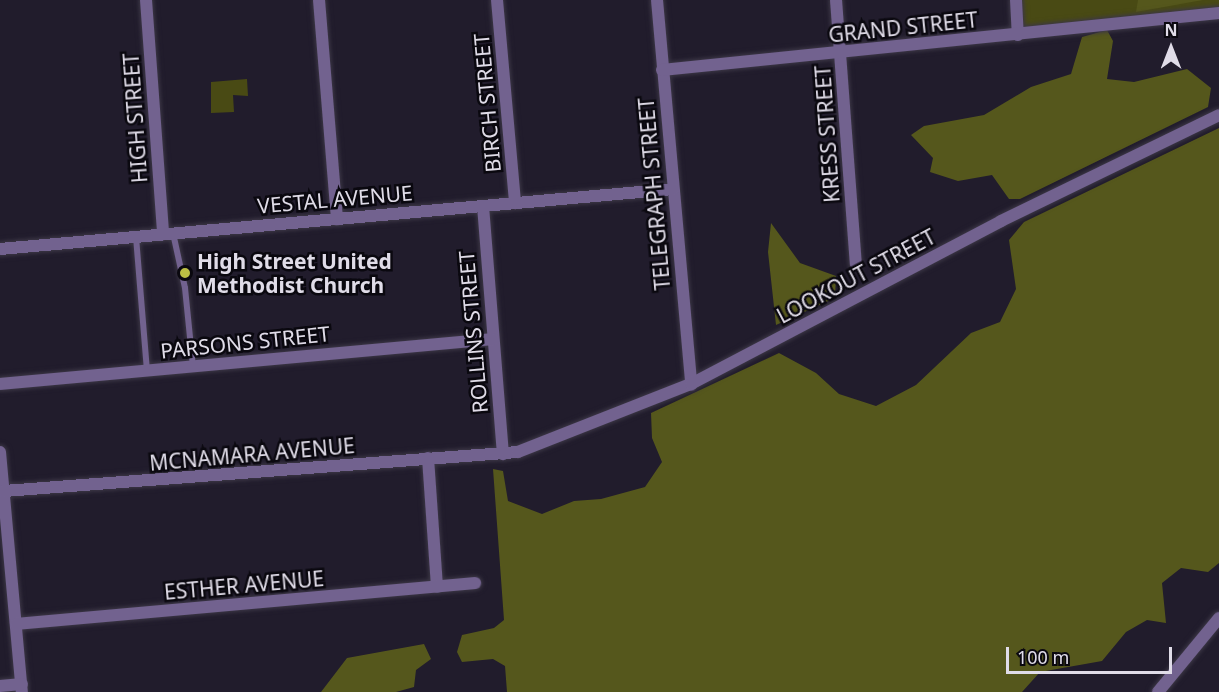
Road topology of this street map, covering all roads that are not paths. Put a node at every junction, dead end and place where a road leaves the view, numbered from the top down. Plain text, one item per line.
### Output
1 (146, 0) edge
2 (319, 0) edge
3 (497, 0) edge
4 (657, 0) edge
5 (836, 0) edge
6 (1016, 0) edge
7 (1219, 13) edge
8 (1018, 35) junction
9 (840, 53) junction
10 (663, 70) junction
11 (1219, 116) edge
12 (673, 189) junction
13 (515, 203) junction
14 (483, 206) junction
15 (337, 219) junction
16 (168, 233) junction
17 (136, 236) junction
18 (0, 249) edge
19 (856, 264) dead end
20 (494, 339) junction
21 (193, 368) junction
22 (147, 372) junction
23 (0, 384) edge
24 (691, 384) junction
25 (0, 452) edge
26 (503, 454) junction
27 (428, 458) junction
28 (4, 491) junction
29 (475, 583) dead end
30 (437, 587) junction
31 (1219, 618) edge
32 (16, 624) junction
33 (0, 686) edge
34 (22, 688) edge
35 (1158, 692) edge

1 - 16 street, HIGH STREET
2 - 15 street
3 - 13 street, BIRCH STREET
4 - 10 street, TELEGRAPH STREET
5 - 9 street, KRESS STREET
6 - 8 street
7 - 8 street, GRAND STREET
8 - 9 street, GRAND STREET
9 - 10 street, GRAND STREET
9 - 19 street, KRESS STREET
10 - 12 street, TELEGRAPH STREET
11 - 24 street, LOOKOUT STREET
12 - 13 street, VESTAL AVENUE
12 - 24 street, TELEGRAPH STREET
13 - 14 street, VESTAL AVENUE
14 - 15 street, VESTAL AVENUE
14 - 20 street, ROLLINS STREET
15 - 16 street, VESTAL AVENUE
16 - 17 street, VESTAL AVENUE
16 - 21 lane
17 - 18 street, VESTAL AVENUE
17 - 22 lane
20 - 21 street, PARSONS STREET
20 - 26 street, ROLLINS STREET
21 - 22 street, PARSONS STREET
22 - 23 street, PARSONS STREET
24 - 26 street, LOOKOUT STREET
25 - 28 street
26 - 27 street, MCNAMARA AVENUE
27 - 28 street, MCNAMARA AVENUE
27 - 30 street
28 - 32 street
29 - 30 street, ESTHER AVENUE
30 - 32 street, ESTHER AVENUE
31 - 35 street
32 - 34 street
33 - 34 street

